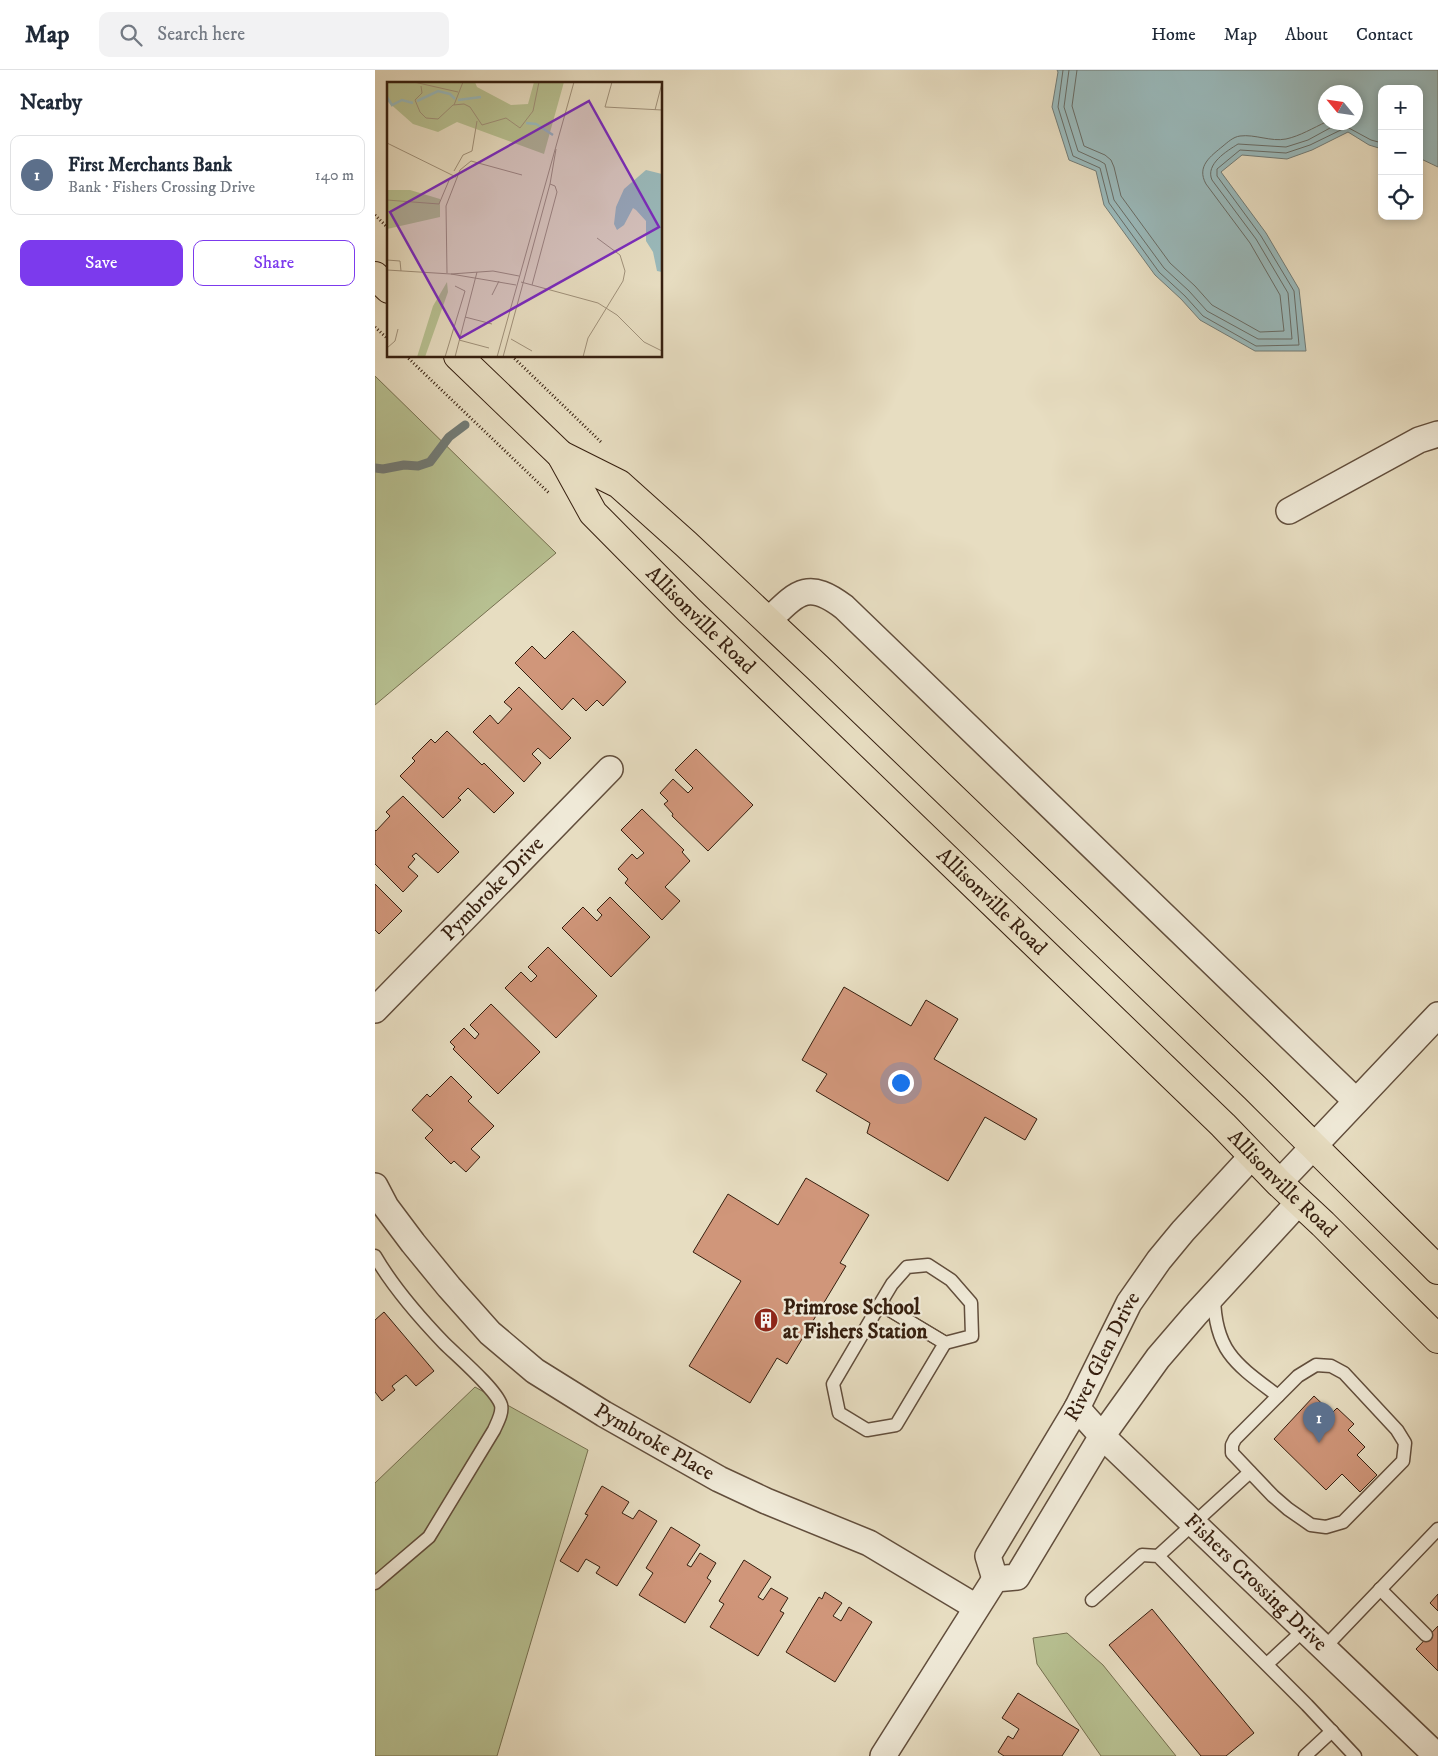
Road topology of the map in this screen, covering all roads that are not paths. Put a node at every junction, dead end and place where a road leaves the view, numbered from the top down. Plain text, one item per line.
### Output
1 (375, 276) edge
2 (387, 287) edge
3 (460, 358) edge
4 (1438, 434) edge
5 (561, 455) junction
6 (1289, 511) dead end
7 (768, 621) junction
8 (610, 769) dead end
9 (375, 1010) edge
10 (1438, 1015) edge
11 (1356, 1102) junction
12 (1315, 1147) junction
13 (1253, 1155) junction
14 (1279, 1183) junction
15 (379, 1202) edge
16 (1299, 1202) junction
17 (375, 1256) edge
18 (1438, 1270) edge
19 (1213, 1295) junction
20 (880, 1304) junction
21 (1438, 1339) edge
22 (945, 1343) junction
23 (1278, 1396) junction
24 (1077, 1408) junction
25 (1103, 1436) junction
26 (1250, 1472) junction
27 (1193, 1522) junction
28 (1438, 1529) edge
29 (1158, 1556) junction
30 (995, 1579) junction
31 (375, 1583) edge
32 (1380, 1589) junction
33 (1092, 1600) dead end
34 (976, 1607) junction
35 (1305, 1629) junction
36 (1427, 1636) dead end
37 (1324, 1648) junction
38 (1267, 1664) junction
39 (1332, 1731) junction
40 (883, 1756) edge
41 (1305, 1756) edge
42 (1355, 1756) edge
43 (1437, 1756) edge

1 - 2 main road
3 - 5 main road, Allisonville Road
4 - 6 street
5 - 7 main road, Allisonville Road
5 - 13 main road, Allisonville Road
7 - 11 street
7 - 12 main road, Allisonville Road
8 - 9 street, Pymbroke Drive
10 - 11 street
11 - 12 street
12 - 14 street
12 - 18 main road, Allisonville Road
13 - 14 main road, Allisonville Road
13 - 24 street, River Glen Drive
14 - 16 main road, Allisonville Road
15 - 34 street, Pymbroke Place
16 - 19 street, River Glen Drive
16 - 21 main road, Allisonville Road
17 - 31 lane
19 - 23 lane
19 - 25 street, River Glen Drive
20 - 22 lane
20 - 22 lane
20 - 22 lane
23 - 26 lane
23 - 26 lane
24 - 25 street, Fishers Crossing Drive
24 - 30 street, River Glen Drive
25 - 27 street, Fishers Crossing Drive
25 - 30 street, River Glen Drive
26 - 27 lane
27 - 29 lane
27 - 35 street, Fishers Crossing Drive
28 - 32 lane
29 - 33 lane
29 - 38 lane
30 - 34 street
32 - 36 lane
32 - 37 lane
34 - 40 street
35 - 37 street, Fishers Crossing Drive
35 - 38 lane
37 - 43 street, Fishers Crossing Drive
38 - 39 lane
39 - 41 lane
39 - 42 lane

